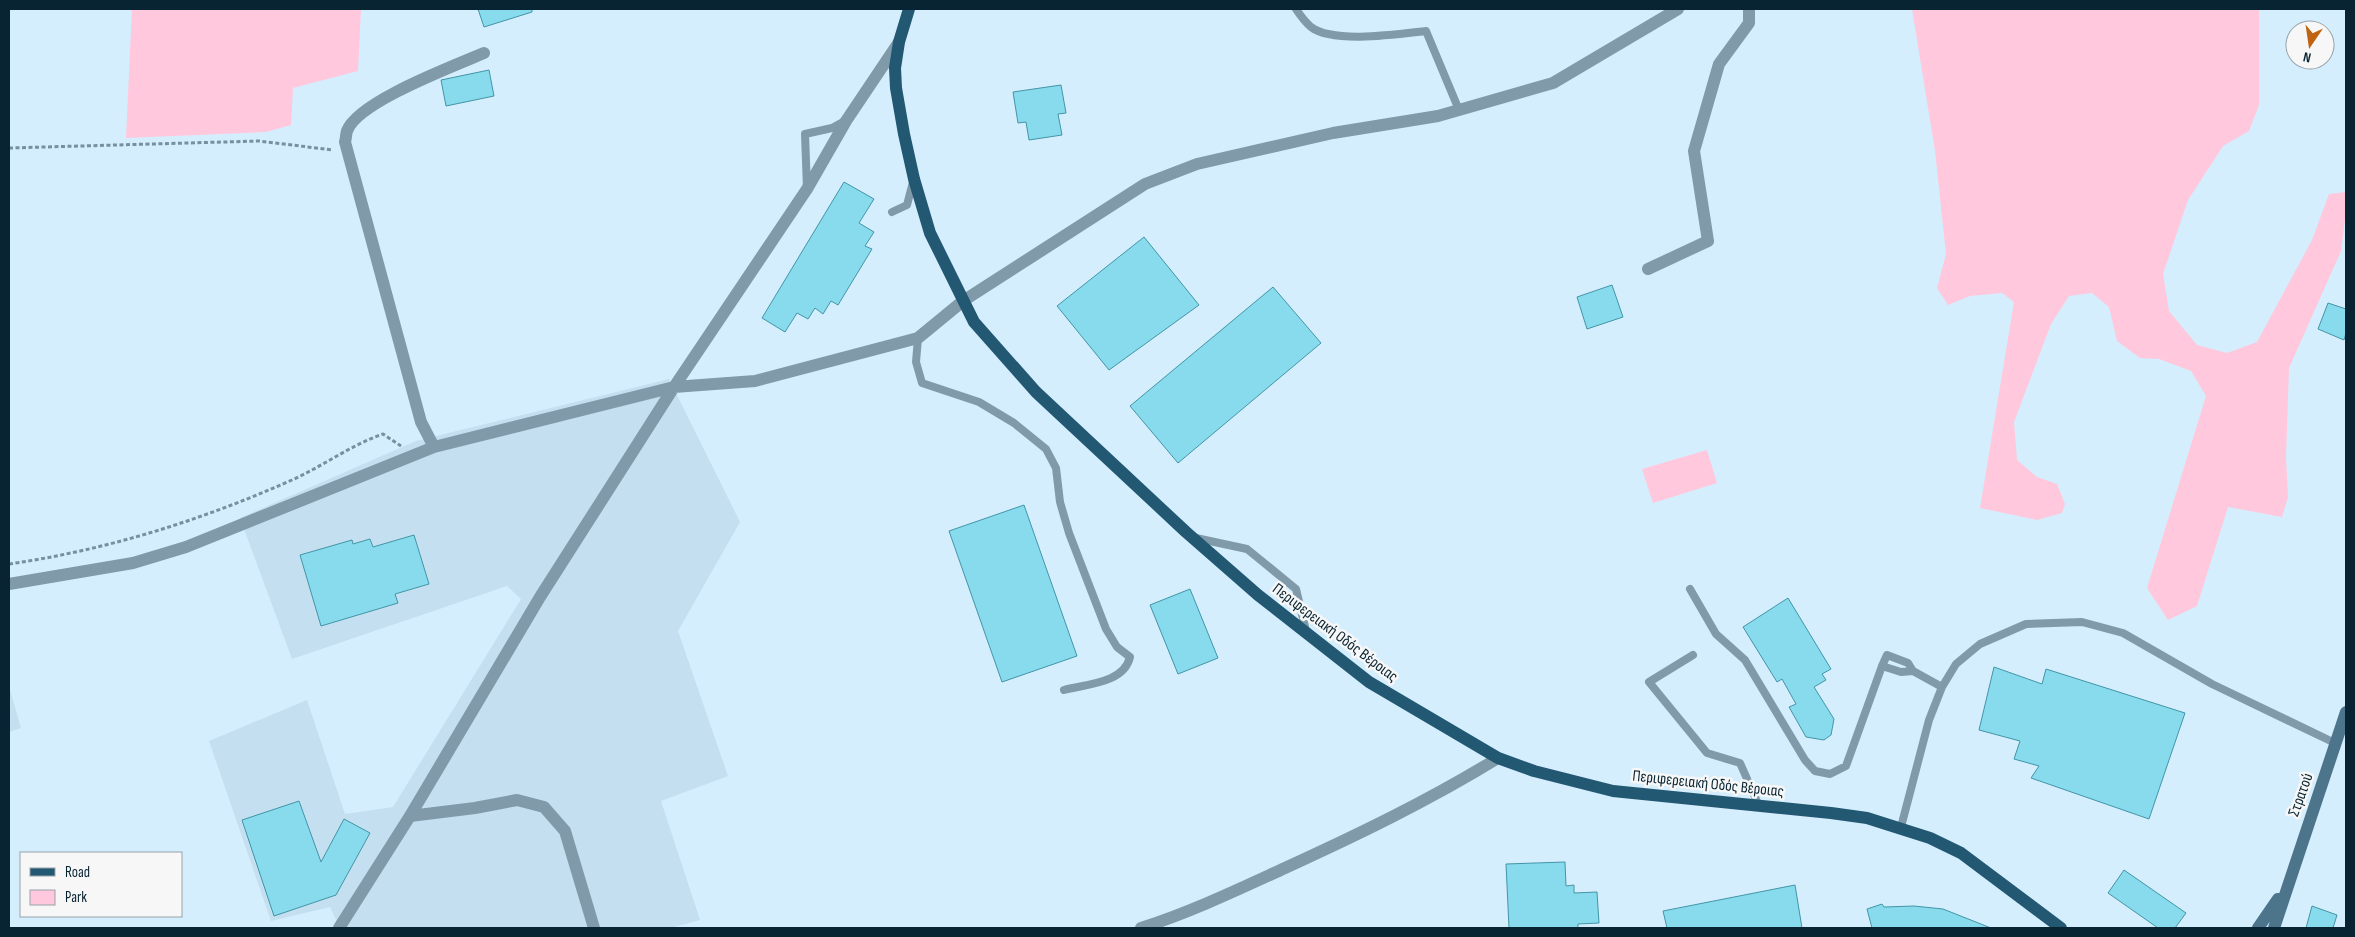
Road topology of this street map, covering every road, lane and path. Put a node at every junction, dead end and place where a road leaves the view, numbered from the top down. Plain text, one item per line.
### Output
1 (909, 9) edge
2 (1296, 9) edge
3 (1678, 9) edge
4 (1750, 9) edge
5 (899, 42) junction
6 (484, 52) dead end
7 (1459, 110) junction
8 (846, 121) junction
9 (9, 148) edge
10 (348, 152) junction
11 (914, 179) junction
12 (807, 189) junction
13 (892, 212) dead end
14 (1648, 269) dead end
15 (963, 301) junction
16 (918, 338) junction
17 (674, 387) junction
18 (434, 447) junction
19 (413, 456) junction
20 (1192, 537) junction
21 (9, 564) edge
22 (9, 584) edge
23 (1690, 589) dead end
24 (1307, 633) junction
25 (1693, 656) dead end
26 (1882, 666) junction
27 (1913, 671) junction
28 (1942, 687) junction
29 (1064, 690) dead end
30 (2346, 712) edge
31 (2337, 744) junction
32 (1498, 758) junction
33 (1758, 806) junction
34 (410, 816) junction
35 (1901, 827) junction
36 (2285, 889) junction
37 (339, 928) edge
38 (594, 928) edge
39 (1141, 928) edge
40 (2061, 928) edge
41 (2258, 928) edge
42 (2274, 928) edge

1 - 5 main road, Περιφερειακή Οδός Βέροιας
2 - 7 lane
3 - 7 street
4 - 14 street
5 - 8 street
5 - 11 main road, Περιφερειακή Οδός Βέροιας
6 - 10 street
7 - 15 street
8 - 12 street
8 - 12 lane
9 - 10 path
10 - 18 street
11 - 13 lane
11 - 15 main road, Περιφερειακή Οδός Βέροιας
12 - 17 street
15 - 16 street
15 - 20 main road, Περιφερειακή Οδός Βέροιας
16 - 17 street
16 - 29 lane
17 - 18 street
17 - 34 street
18 - 19 street
19 - 21 path
19 - 22 street
20 - 24 main road, Περιφερειακή Οδός Βέροιας
20 - 24 lane
23 - 26 lane
24 - 32 main road, Περιφερειακή Οδός Βέροιας
25 - 33 lane
26 - 27 lane
26 - 27 lane
27 - 28 lane
28 - 31 lane
28 - 35 lane
30 - 31 main road, Στρατού
31 - 36 main road, Στρατού
32 - 33 main road, Περιφερειακή Οδός Βέροιας
32 - 39 street
33 - 35 main road, Περιφερειακή Οδός Βέροιας
34 - 37 street
34 - 38 street
35 - 40 main road, Περιφερειακή Οδός Βέροιας
36 - 41 main road, Στρατού
36 - 42 main road, Στρατού

